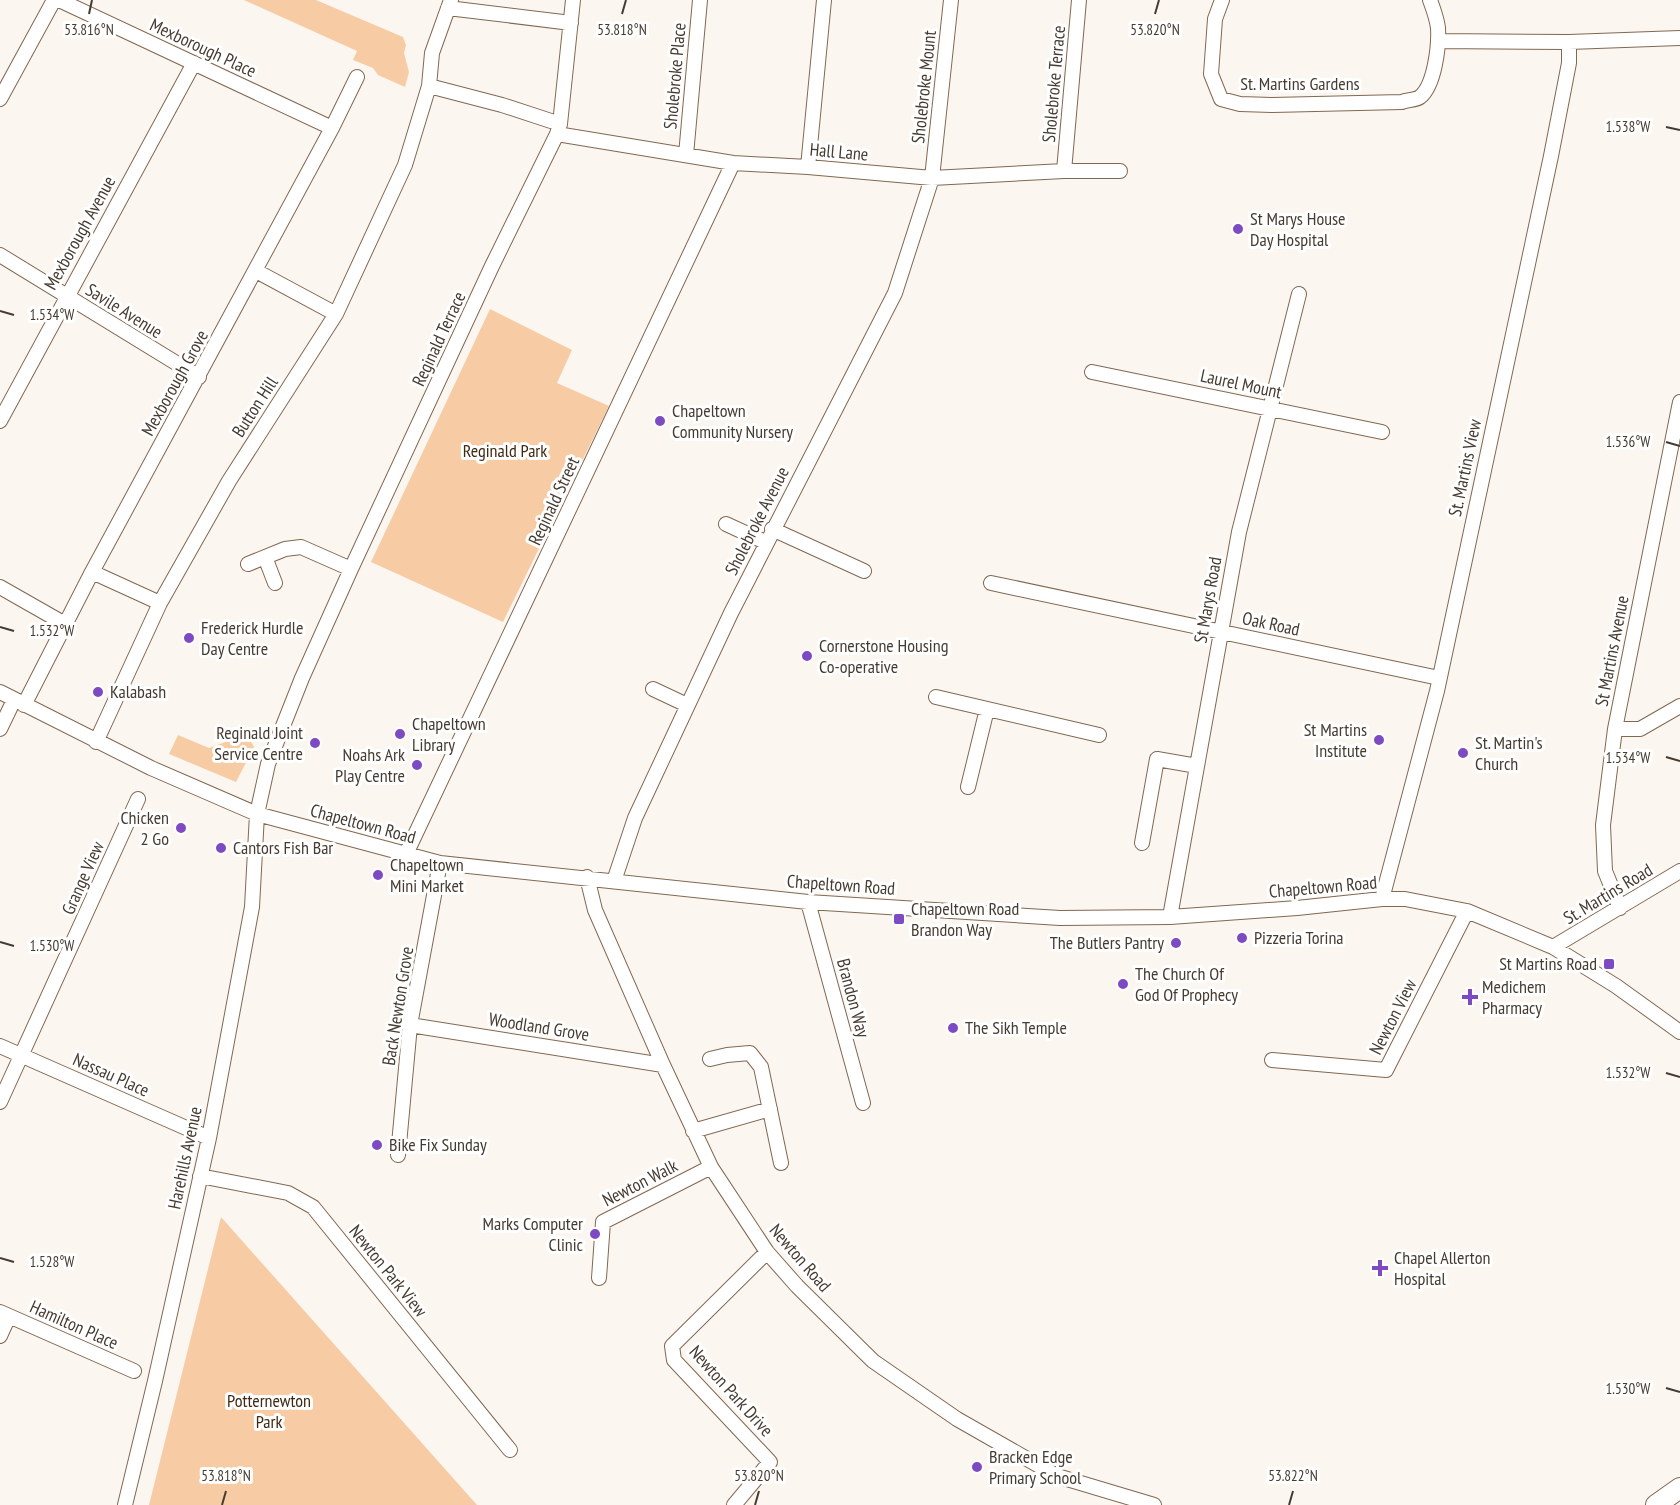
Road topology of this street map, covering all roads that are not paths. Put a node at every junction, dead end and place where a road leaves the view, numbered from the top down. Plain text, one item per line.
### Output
1 (54, 0) edge
2 (59, 0) edge
3 (573, 0) edge
4 (700, 0) edge
5 (824, 0) edge
6 (951, 0) edge
7 (1080, 0) edge
8 (1222, 0) edge
9 (1430, 0) edge
10 (449, 4) edge
11 (571, 24) junction
12 (1680, 38) edge
13 (1438, 41) junction
14 (1569, 42) junction
15 (194, 63) junction
16 (357, 77) dead end
17 (429, 86) junction
18 (0, 99) edge
19 (556, 127) junction
20 (332, 128) junction
21 (687, 155) junction
22 (733, 163) junction
23 (808, 167) junction
24 (1064, 171) junction
25 (1120, 171) dead end
26 (932, 178) junction
27 (0, 255) edge
28 (256, 271) junction
29 (1299, 294) dead end
30 (66, 296) junction
31 (336, 314) junction
32 (1092, 372) dead end
33 (199, 377) junction
34 (1680, 402) edge
35 (1269, 408) junction
36 (0, 421) edge
37 (1382, 432) dead end
38 (726, 524) dead end
39 (772, 529) junction
40 (765, 543) junction
41 (265, 557) junction
42 (248, 564) dead end
43 (351, 569) junction
44 (864, 571) dead end
45 (92, 572) junction
46 (991, 583) dead end
47 (275, 584) dead end
48 (0, 586) edge
49 (160, 603) junction
50 (64, 624) junction
51 (1220, 632) junction
52 (1439, 678) junction
53 (653, 689) dead end
54 (0, 692) edge
55 (936, 697) dead end
56 (19, 702) junction
57 (687, 705) junction
58 (1680, 706) edge
59 (987, 709) junction
60 (0, 729) edge
61 (1615, 729) junction
62 (1099, 735) dead end
63 (96, 742) junction
64 (1197, 766) junction
65 (968, 787) dead end
66 (138, 799) dead end
67 (257, 814) junction
68 (1142, 843) dead end
69 (406, 855) junction
70 (440, 863) junction
71 (1680, 871) edge
72 (587, 877) junction
73 (614, 881) junction
74 (1382, 899) junction
75 (808, 902) junction
76 (1620, 908) junction
77 (1467, 911) junction
78 (1170, 917) junction
79 (1554, 947) junction
80 (410, 1025) junction
81 (1680, 1032) edge
82 (0, 1046) edge
83 (22, 1056) junction
84 (710, 1059) dead end
85 (1272, 1060) dead end
86 (663, 1065) junction
87 (0, 1102) edge
88 (863, 1103) dead end
89 (770, 1109) junction
90 (693, 1131) junction
91 (208, 1138) junction
92 (398, 1155) dead end
93 (781, 1163) dead end
94 (711, 1167) junction
95 (200, 1176) junction
96 (767, 1252) junction
97 (599, 1278) dead end
98 (5, 1314) edge
99 (0, 1336) edge
100 (134, 1371) dead end
101 (510, 1450) dead end
102 (1680, 1488) edge
103 (125, 1505) edge
104 (734, 1505) edge
105 (1154, 1505) edge
106 (1656, 1505) edge

1 - 18 street
2 - 15 street, Mexborough Place
3 - 11 street, Reginald Terrace
4 - 21 street, Sholebroke Place
5 - 23 street
6 - 26 street, Sholebroke Mount
7 - 24 street, Sholebroke Terrace
8 - 13 street, St. Martins Gardens
9 - 13 street, St. Martins Gardens
10 - 11 street
10 - 17 street, Button Hill
11 - 19 street, Reginald Terrace
12 - 14 street
13 - 14 street
14 - 52 street, St. Martins View
15 - 20 street, Mexborough Place
15 - 30 street, Mexborough Avenue
16 - 20 street, Mexborough Grove
17 - 19 street, Hall Lane
17 - 31 street, Button Hill
19 - 21 street, Hall Lane
19 - 43 street, Reginald Terrace
20 - 28 street, Mexborough Grove
21 - 22 street, Hall Lane
22 - 23 street, Hall Lane
22 - 69 street, Reginald Street
23 - 26 street, Hall Lane
24 - 25 street, Hall Lane
24 - 26 street, Hall Lane
26 - 39 street, Sholebroke Avenue
27 - 30 street, Savile Avenue
28 - 31 street
28 - 33 street, Mexborough Grove
29 - 35 street, St Marys Road
30 - 33 street, Savile Avenue
30 - 36 street, Mexborough Avenue
31 - 49 street, Button Hill
32 - 35 street, Laurel Mount
33 - 45 street, Mexborough Grove
34 - 61 street, St Martins Avenue
35 - 37 street, Laurel Mount
35 - 51 street, St Marys Road
38 - 40 street
39 - 40 street, Sholebroke Avenue
39 - 44 street
40 - 57 street, Sholebroke Avenue
41 - 42 street
41 - 43 street
41 - 47 street
43 - 67 street, Reginald Terrace
45 - 49 street
45 - 50 street, Mexborough Grove
46 - 51 street, Oak Road
48 - 50 street
49 - 63 street, Button Hill
50 - 56 street, Mexborough Grove
51 - 52 street, Oak Road
51 - 64 street, St Marys Road
52 - 74 street, St. Martins View
53 - 57 street
54 - 56 street, Chapeltown Road
55 - 59 street
56 - 60 street, Mexborough Grove
56 - 63 street, Chapeltown Road
57 - 73 street, Sholebroke Avenue
58 - 61 street
59 - 62 street
59 - 65 street
61 - 76 street, St Martins Avenue
63 - 67 street, Chapeltown Road
64 - 68 street
64 - 78 street, St Marys Road
66 - 83 street, Grange View
67 - 69 street, Chapeltown Road
67 - 91 street, Harehills Avenue
69 - 70 street, Chapeltown Road
70 - 72 street, Chapeltown Road
70 - 80 street, Back Newton Grove
71 - 76 street, St. Martins Road
72 - 73 street, Chapeltown Road
72 - 86 street, Newton Road
73 - 75 street, Chapeltown Road
74 - 77 street, Chapeltown Road
74 - 78 street, Chapeltown Road
75 - 78 street, Chapeltown Road
75 - 88 street, Brandon Way
76 - 79 street, St. Martins Road
77 - 79 street, Chapeltown Road
77 - 85 street, Newton View
79 - 81 street, Chapeltown Road
80 - 86 street, Woodland Grove
80 - 92 street, Back Newton Grove
82 - 83 street, Nassau Place
83 - 87 street, Grange View
83 - 91 street, Nassau Place
84 - 89 street
86 - 90 street, Newton Road
89 - 90 street
89 - 93 street
90 - 94 street, Newton Road
91 - 95 street, Harehills Avenue
94 - 96 street, Newton Road
94 - 97 street, Newton Walk
95 - 101 street, Newton Park View
95 - 103 street, Harehills Avenue
96 - 104 street, Newton Park Drive
96 - 105 street, Newton Road
98 - 99 street
98 - 100 street, Hamilton Place
102 - 106 main road

